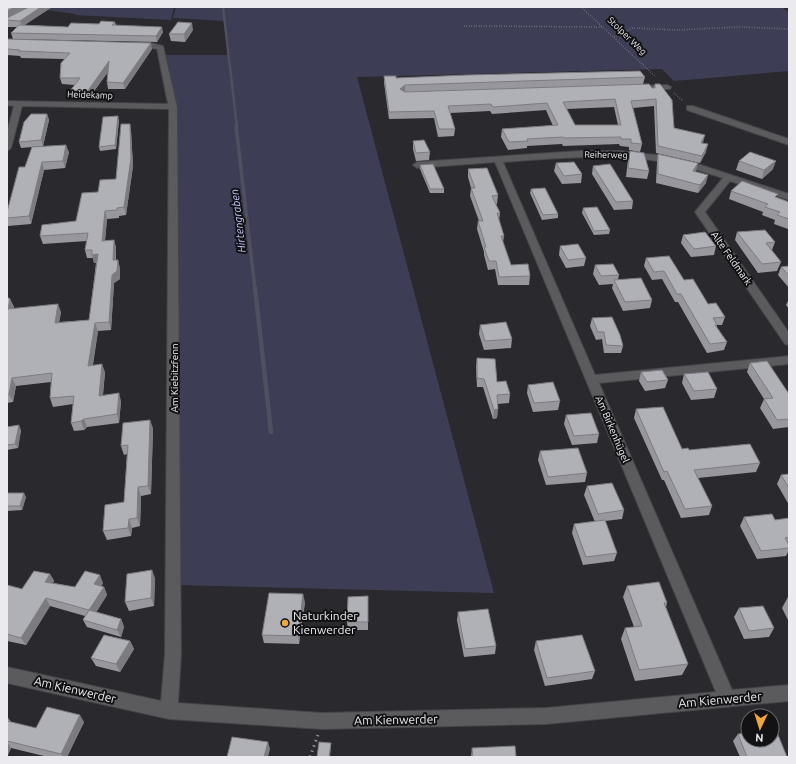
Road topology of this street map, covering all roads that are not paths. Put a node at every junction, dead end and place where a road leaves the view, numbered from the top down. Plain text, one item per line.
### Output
1 (128, 45) edge
2 (667, 87) dead end
3 (627, 88) edge
4 (7, 103) edge
5 (19, 103) junction
6 (173, 107) junction
7 (690, 108) dead end
8 (789, 142) edge
9 (7, 148) edge
10 (498, 160) junction
11 (417, 165) dead end
12 (729, 176) junction
13 (789, 197) edge
14 (789, 341) edge
15 (789, 360) edge
16 (598, 378) junction
17 (7, 675) edge
18 (789, 693) edge
19 (727, 699) junction
20 (169, 711) junction

1 - 6 street, Am Kiebitzfenn
2 - 3 street
4 - 5 street, Heidekamp
5 - 6 street, Heidekamp
5 - 9 street
6 - 20 street, Am Kiebitzfenn
7 - 8 street
10 - 11 street, Reiherweg
10 - 12 street, Reiherweg
10 - 16 street, Am Birkenhügel
12 - 13 street, Reiherweg
12 - 14 street, Alte Feldmark
15 - 16 street
16 - 19 street, Am Birkenhügel
17 - 20 street, Am Kienwerder
18 - 19 street, Am Kienwerder
19 - 20 street, Am Kienwerder

